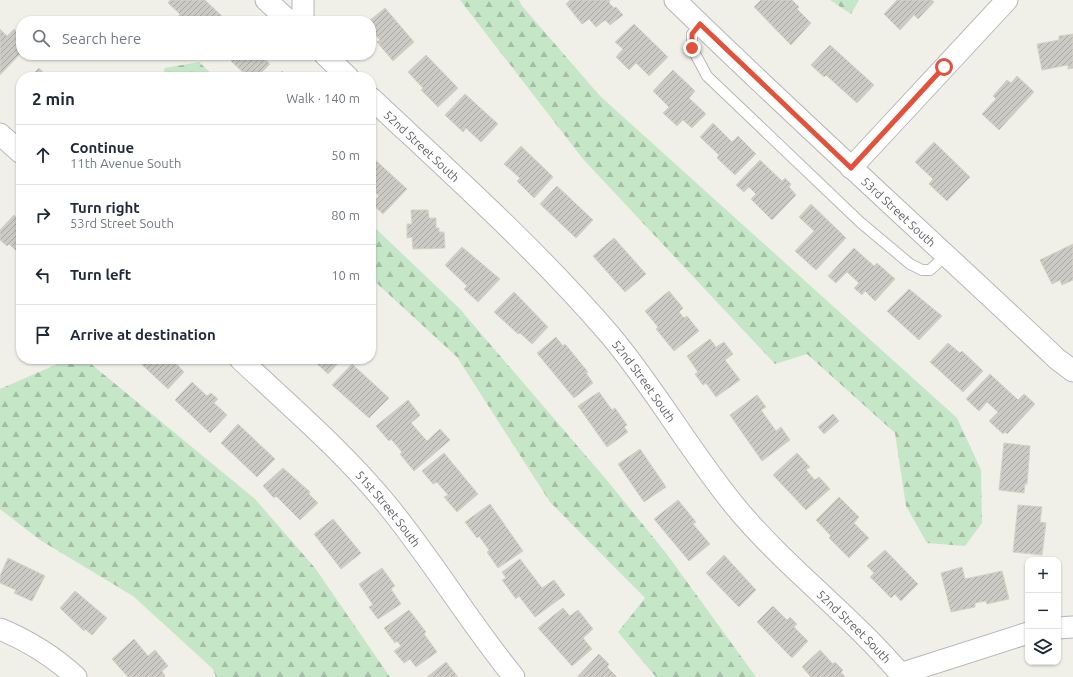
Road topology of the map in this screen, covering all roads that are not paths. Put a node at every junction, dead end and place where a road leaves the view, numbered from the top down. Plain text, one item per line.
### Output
1 (266, 0) edge
2 (303, 0) edge
3 (674, 0) edge
4 (1007, 0) edge
5 (284, 16) edge
6 (303, 16) edge
7 (700, 24) junction
8 (330, 60) edge
9 (343, 72) edge
10 (376, 103) edge
11 (0, 134) edge
12 (16, 148) edge
13 (851, 168) junction
14 (946, 254) junction
15 (245, 364) edge
16 (1073, 371) edge
17 (1073, 627) edge
18 (1061, 628) edge
19 (0, 629) edge
20 (1025, 634) edge
21 (902, 675) edge
22 (76, 677) edge
23 (514, 677) edge

1 - 5 street
2 - 6 street
3 - 7 street, 53rd Street South
4 - 13 street
7 - 13 street, 53rd Street South
7 - 14 lane
8 - 9 street
10 - 21 street, 52nd Street South
11 - 12 street
13 - 14 street, 53rd Street South
14 - 16 street, 53rd Street South
15 - 23 street, 51st Street South
17 - 18 street
19 - 22 street
20 - 21 street

